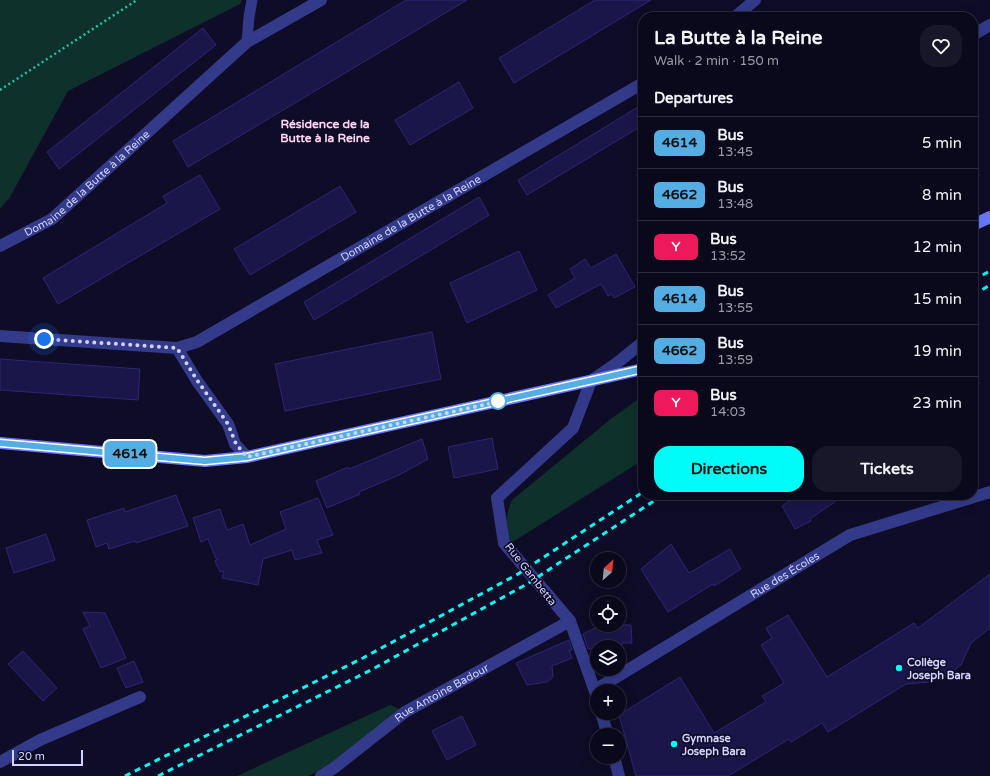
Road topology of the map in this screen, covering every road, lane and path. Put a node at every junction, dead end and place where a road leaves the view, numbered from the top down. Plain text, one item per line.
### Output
1 (137, 0) edge
2 (252, 0) edge
3 (321, 0) edge
4 (755, 0) edge
5 (741, 12) edge
6 (990, 25) edge
7 (978, 32) edge
8 (247, 42) junction
9 (638, 86) edge
10 (0, 90) edge
11 (990, 217) edge
12 (978, 223) edge
13 (0, 246) edge
14 (0, 336) edge
15 (638, 346) edge
16 (177, 348) junction
17 (638, 370) edge
18 (591, 381) junction
19 (0, 443) edge
20 (247, 457) junction
21 (990, 492) edge
22 (978, 496) edge
23 (964, 500) edge
24 (570, 621) junction
25 (592, 684) edge
26 (612, 684) edge
27 (140, 697) dead end
28 (0, 762) edge
29 (616, 764) edge
30 (321, 776) edge
31 (619, 776) edge

1 - 10 path
2 - 8 lane
3 - 8 street, Domaine de la Butte à la Reine
4 - 5 street
6 - 7 street
8 - 13 street, Domaine de la Butte à la Reine
9 - 16 street, Domaine de la Butte à la Reine
11 - 12 street
14 - 16 street, Domaine de la Butte à la Reine
15 - 18 street
16 - 20 street
17 - 18 street
18 - 20 street
18 - 24 street, Rue Gambetta
19 - 20 street
21 - 22 street, Rue des Écoles
23 - 26 street, Rue des Écoles
24 - 25 street, Rue Gambetta
24 - 30 street, Rue Antoine Badour
27 - 28 street
29 - 31 street

